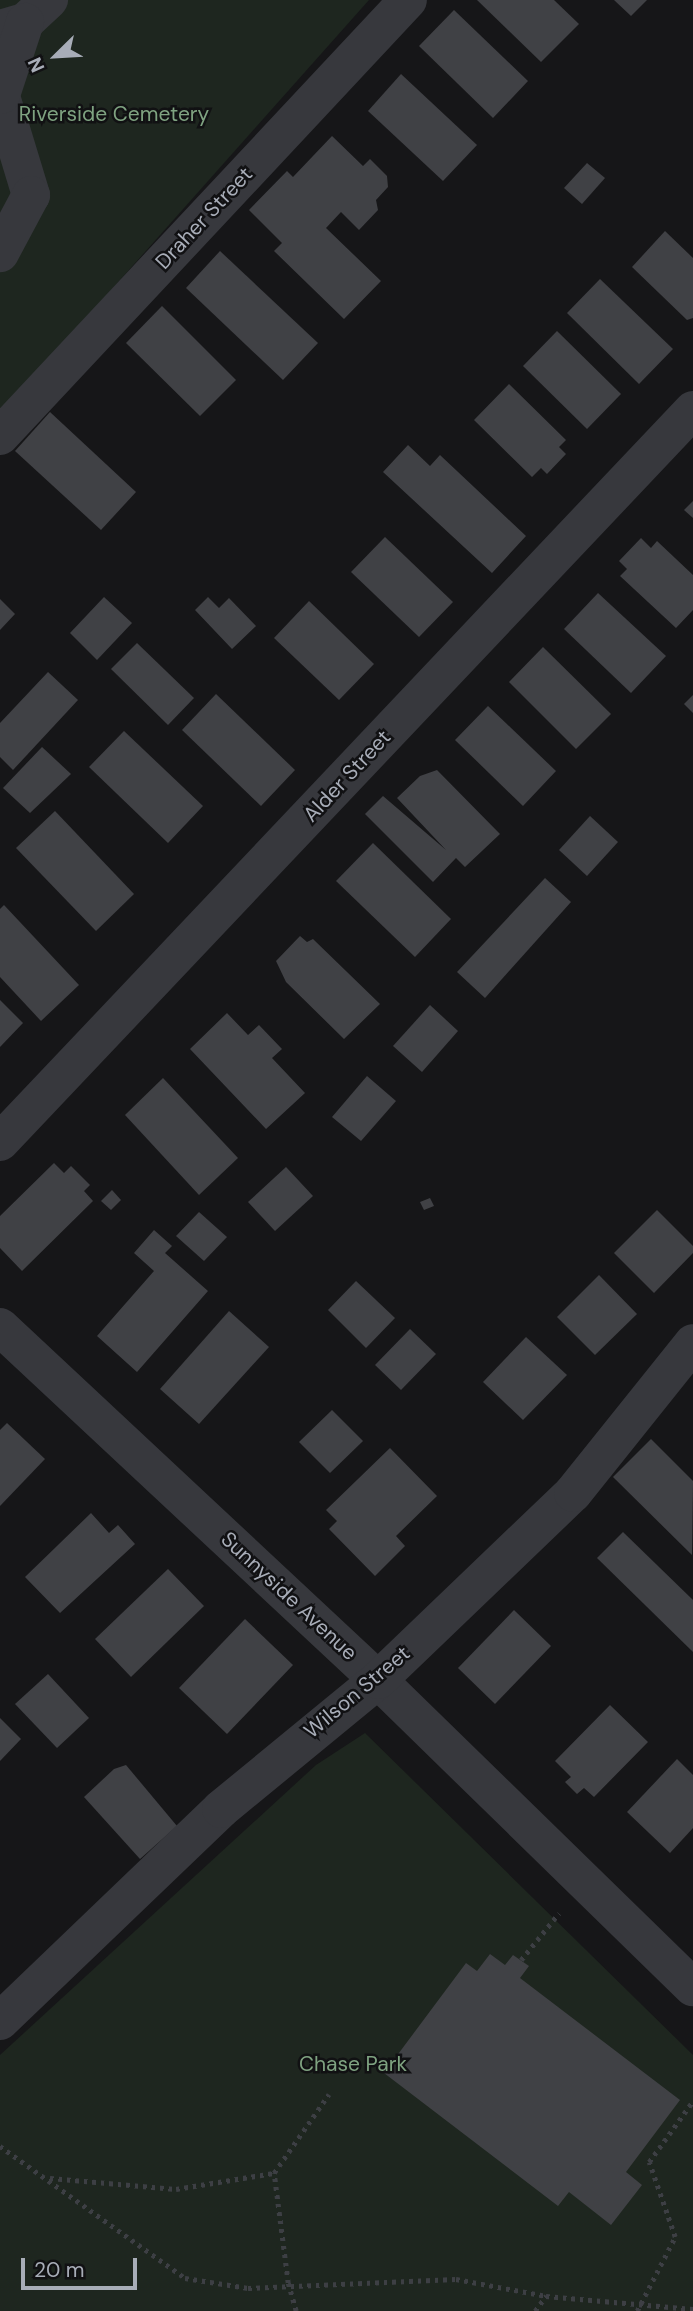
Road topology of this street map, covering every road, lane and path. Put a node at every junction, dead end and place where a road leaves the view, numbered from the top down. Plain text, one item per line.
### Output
1 (408, 0) edge
2 (24, 17) edge
3 (1, 94) edge
4 (0, 253) edge
5 (693, 410) edge
6 (0, 436) edge
7 (0, 1142) edge
8 (693, 1343) edge
9 (6, 1344) edge
10 (378, 1680) junction
11 (558, 1913) dead end
12 (522, 1960) dead end
13 (693, 1987) edge
14 (0, 2021) edge
15 (329, 2094) dead end
16 (693, 2101) edge
17 (0, 2146) edge
18 (274, 2173) junction
19 (48, 2178) junction
20 (288, 2283) junction
21 (545, 2296) junction
22 (639, 2303) junction
23 (693, 2309) edge
24 (296, 2311) edge
25 (535, 2311) edge
26 (636, 2311) edge

1 - 6 street, Draher Street
2 - 3 street
3 - 4 street
5 - 7 street, Alder Street
8 - 10 street, Wilson Street
9 - 10 street, Sunnyside Avenue
10 - 13 street, Sunnyside Avenue
10 - 14 street, Wilson Street
11 - 12 path
15 - 18 path
16 - 22 path
17 - 19 path
18 - 19 path
18 - 20 path
19 - 20 path
20 - 21 path
20 - 24 path
21 - 22 path
21 - 25 path
22 - 23 path
22 - 26 path

